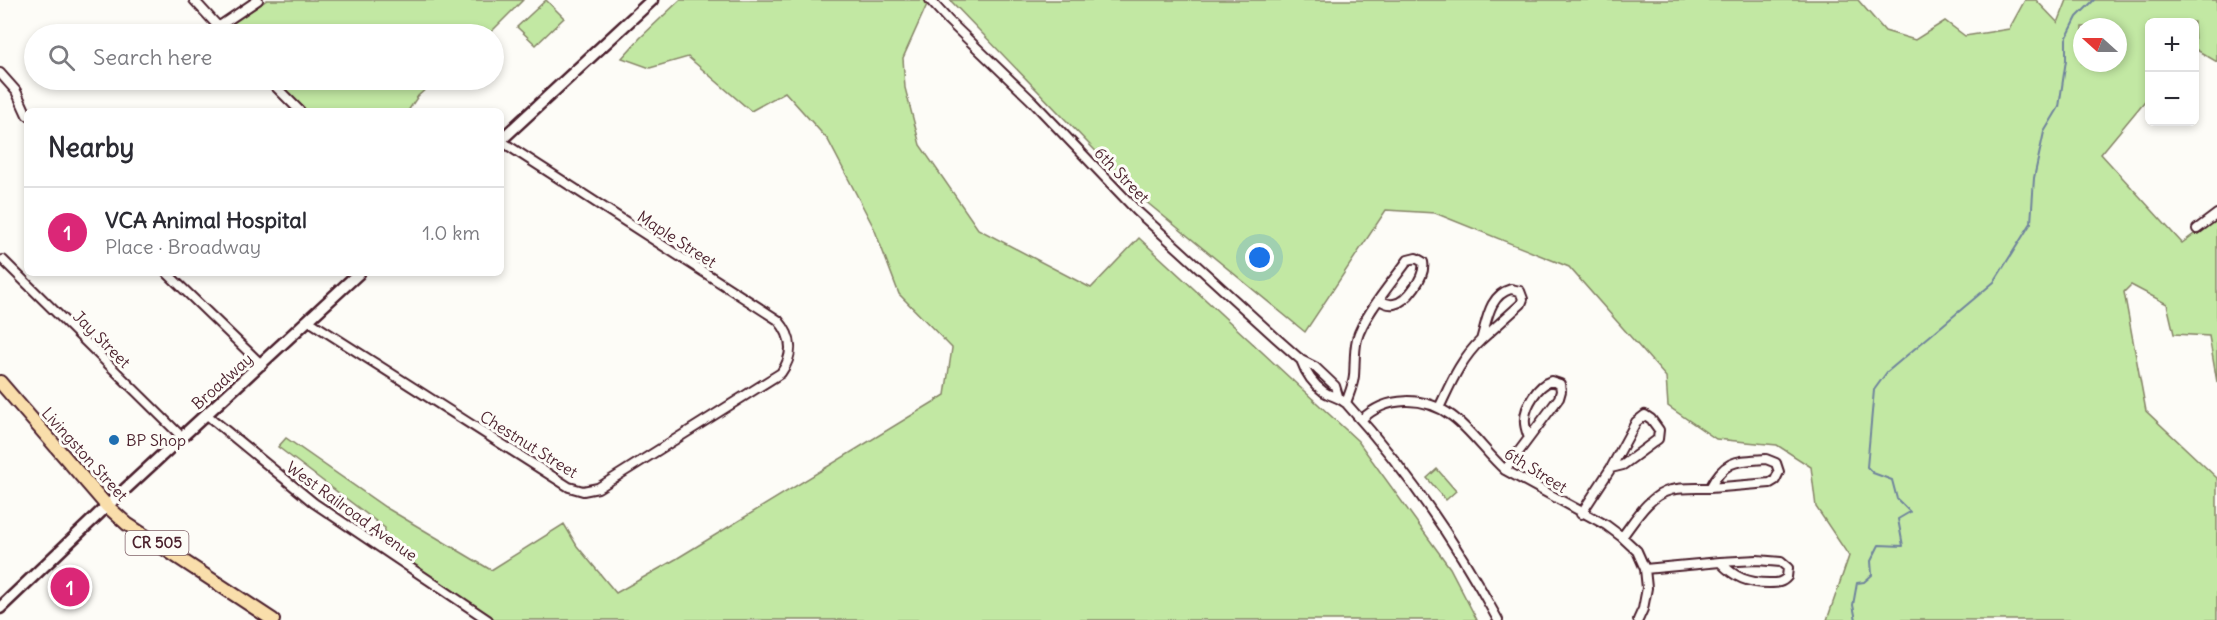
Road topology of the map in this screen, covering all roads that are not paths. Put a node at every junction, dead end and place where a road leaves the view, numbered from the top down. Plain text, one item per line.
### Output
1 (194, 0) edge
2 (258, 0) edge
3 (652, 0) edge
4 (930, 0) edge
5 (215, 24) edge
6 (222, 24) edge
7 (0, 73) edge
8 (279, 90) edge
9 (24, 108) edge
10 (297, 108) edge
11 (504, 137) edge
12 (504, 142) edge
13 (2217, 214) edge
14 (2198, 229) dead end
15 (3, 260) dead end
16 (170, 276) edge
17 (356, 276) edge
18 (1380, 300) junction
19 (309, 321) junction
20 (1481, 340) junction
21 (262, 364) junction
22 (770, 381) joint
23 (0, 382) edge
24 (1346, 403) junction
25 (1439, 408) junction
26 (207, 415) junction
27 (1361, 420) junction
28 (183, 438) junction
29 (1529, 438) junction
30 (1611, 468) junction
31 (1506, 470) junction
32 (1710, 488) junction
33 (107, 506) junction
34 (1581, 514) junction
35 (1622, 537) junction
36 (1720, 562) junction
37 (1645, 569) junction
38 (0, 608) edge
39 (273, 620) edge
40 (488, 620) edge
41 (1498, 620) edge
42 (1638, 620) edge

1 - 5 street
2 - 6 street
3 - 11 street
4 - 24 street, 6th Street
7 - 9 street
8 - 10 street
12 - 22 street, Maple Street
13 - 14 street
15 - 28 street, Jay Street
16 - 21 street
17 - 19 street, Broadway
18 - 18 street
18 - 24 street
19 - 21 street, Broadway
19 - 22 street, Chestnut Street
20 - 20 street
20 - 25 street
21 - 26 street, Broadway
23 - 33 main road, Livingston Street / CR 505
24 - 27 street, 6th Street
25 - 27 street, 6th Street
25 - 31 street, 6th Street
26 - 28 street, Broadway
26 - 40 street, West Railroad Avenue
27 - 41 street, 6th Street
28 - 33 street, Broadway
29 - 29 street
29 - 31 street
30 - 30 street
30 - 34 street
31 - 34 street, 6th Street
32 - 32 street
32 - 35 street
33 - 38 street, Broadway
33 - 39 main road, Livingston Street / CR 505
34 - 35 street, 6th Street
35 - 37 street, 6th Street
36 - 36 street
36 - 37 street
37 - 42 street

